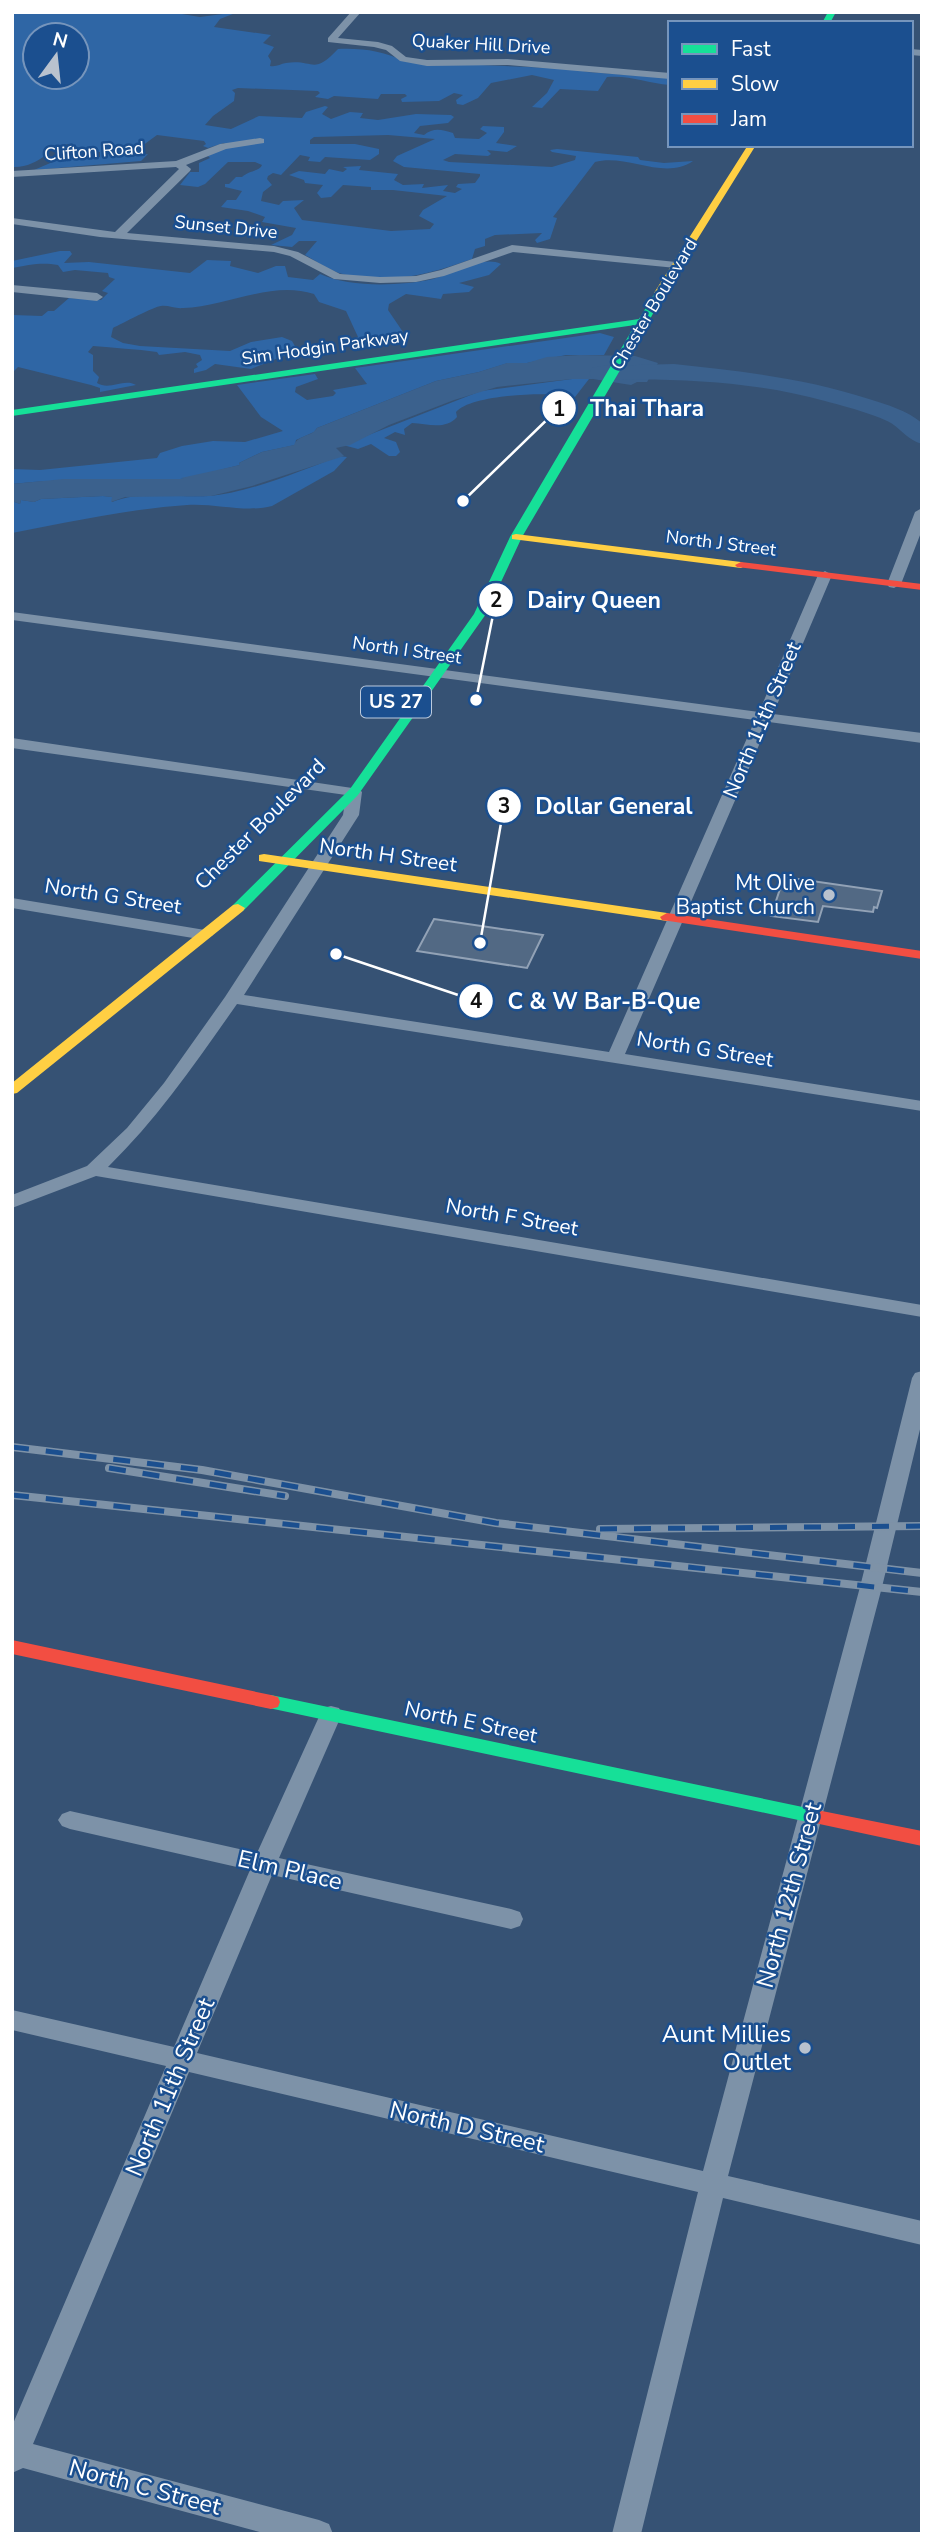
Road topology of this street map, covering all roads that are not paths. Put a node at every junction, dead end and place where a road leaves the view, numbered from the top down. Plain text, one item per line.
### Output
1 (356, 12) edge
2 (668, 76) edge
3 (260, 141) dead end
4 (751, 147) edge
5 (178, 164) junction
6 (12, 174) edge
7 (12, 221) edge
8 (118, 235) junction
9 (676, 265) junction
10 (12, 288) edge
11 (97, 298) dead end
12 (642, 325) junction
13 (12, 413) edge
14 (922, 512) edge
15 (516, 537) junction
16 (825, 575) junction
17 (894, 584) junction
18 (922, 587) edge
19 (473, 590) dead end
20 (12, 616) edge
21 (422, 664) junction
22 (439, 673) junction
23 (405, 690) dead end
24 (762, 716) junction
25 (922, 738) edge
26 (12, 743) edge
27 (354, 792) junction
28 (269, 853) joint
29 (286, 861) junction
30 (318, 865) junction
31 (248, 873) dead end
32 (12, 903) edge
33 (201, 913) dead end
34 (677, 920) junction
35 (180, 930) junction
36 (205, 935) junction
37 (159, 947) dead end
38 (922, 955) edge
39 (233, 998) junction
40 (615, 1058) junction
41 (12, 1090) edge
42 (922, 1106) edge
43 (94, 1170) junction
44 (12, 1202) edge
45 (922, 1311) edge
46 (922, 1378) edge
47 (12, 1647) edge
48 (331, 1714) junction
49 (810, 1816) junction
50 (70, 1820) dead end
51 (922, 1839) edge
52 (264, 1864) junction
53 (511, 1919) dead end
54 (12, 2020) edge
55 (181, 2060) junction
56 (713, 2185) junction
57 (922, 2234) edge
58 (13, 2455) edge
59 (319, 2534) edge
60 (626, 2534) edge

1 - 2 street, Quaker Hill Drive
3 - 5 street, Clifton Road
4 - 9 main road, Chester Boulevard / US 27
5 - 6 street, Clifton Road
5 - 8 street
7 - 8 street, Sunset Drive
8 - 9 street, Sunset Drive
9 - 12 main road, Chester Boulevard / US 27
10 - 11 street
12 - 13 main road, Sim Hodgin Parkway
12 - 15 main road, Chester Boulevard / US 27
14 - 17 street
15 - 16 main road, North J Street
15 - 19 main road, Chester Boulevard / US 27
15 - 22 main road, Chester Boulevard / US 27
16 - 17 main road, North J Street
16 - 24 street, North 11th Street
17 - 18 main road, North J Street
20 - 21 street, North I Street
21 - 22 street, North I Street
21 - 23 main road, US 27
22 - 24 street, North I Street
22 - 27 main road, Chester Boulevard / US 27
24 - 25 street, North I Street
24 - 34 street, North 11th Street
26 - 27 street
27 - 29 main road, Chester Boulevard / US 27
27 - 30 street, Chester Boulevard
28 - 29 main road, North H Street
28 - 31 main road, Chester Boulevard
29 - 30 main road, North H Street
29 - 36 main road, Chester Boulevard / US 27
30 - 34 main road, North H Street
30 - 39 street, Chester Boulevard
32 - 35 street, North G Street
33 - 35 main road, Chester Boulevard
34 - 38 main road, North H Street
34 - 40 street, North 11th Street
35 - 36 street, North G Street
35 - 37 main road, Chester Boulevard
36 - 41 main road, Chester Boulevard / US 27
39 - 40 street, North G Street
39 - 43 street, Chester Boulevard
40 - 42 street, North G Street
43 - 44 street
43 - 45 street, North F Street
46 - 49 street, North 12th Street
47 - 48 main road, North E Street
48 - 49 main road, North E Street
48 - 52 street, North 11th Street
49 - 51 main road, North E Street
49 - 56 street, North 12th Street
50 - 52 street, Elm Place
52 - 53 street, Elm Place
52 - 55 street, North 11th Street
54 - 55 street, North D Street
55 - 56 street, North D Street
55 - 58 street, North 11th Street
56 - 57 street, North D Street
56 - 60 street, North 12th Street
58 - 59 street, North C Street

